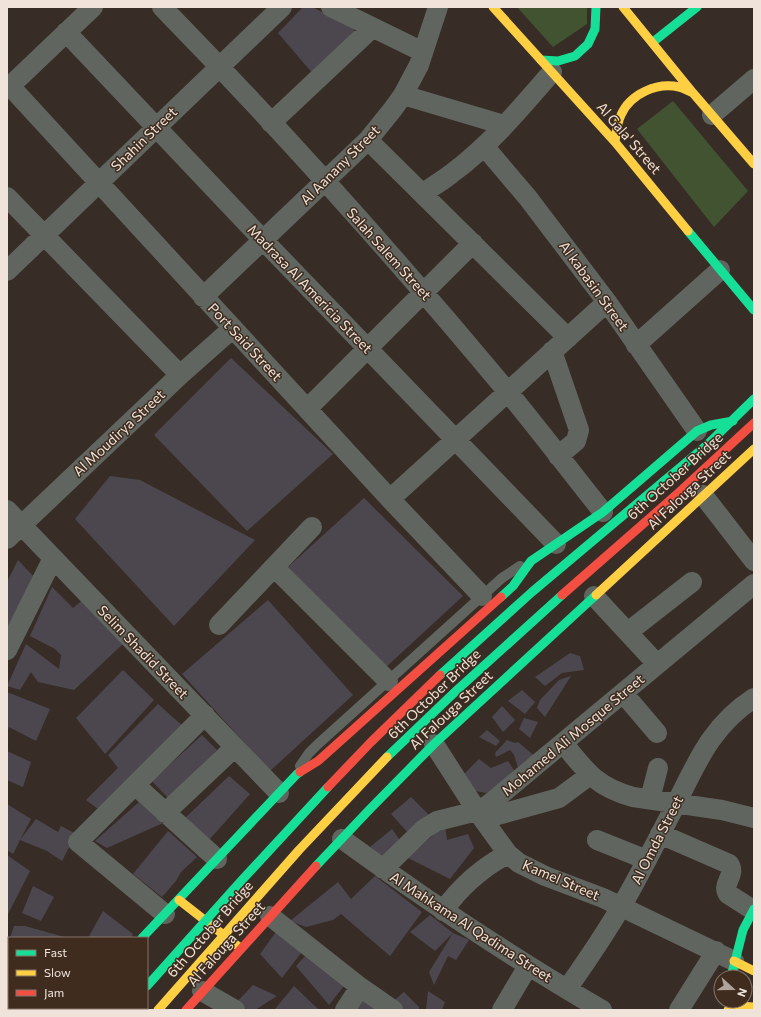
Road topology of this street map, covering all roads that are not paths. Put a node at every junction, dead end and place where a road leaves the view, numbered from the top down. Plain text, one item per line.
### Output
1 (93, 7) edge
2 (162, 7) edge
3 (282, 7) edge
4 (331, 7) edge
5 (438, 7) edge
6 (493, 7) edge
7 (596, 7) edge
8 (623, 7) edge
9 (697, 7) edge
10 (372, 28) junction
11 (66, 32) junction
12 (653, 42) junction
13 (423, 52) junction
14 (220, 66) junction
15 (546, 66) junction
16 (754, 79) edge
17 (8, 88) edge
18 (694, 93) junction
19 (403, 95) junction
20 (712, 115) junction
21 (271, 122) junction
22 (504, 125) junction
23 (156, 128) junction
24 (368, 140) junction
25 (615, 142) junction
26 (484, 146) junction
27 (754, 164) edge
28 (325, 182) junction
29 (99, 183) junction
30 (423, 193) junction
31 (7, 197) edge
32 (44, 235) junction
33 (263, 240) junction
34 (473, 243) junction
35 (720, 270) junction
36 (7, 271) edge
37 (423, 292) junction
38 (739, 292) junction
39 (203, 297) junction
40 (754, 298) edge
41 (607, 302) junction
42 (754, 310) edge
43 (233, 328) junction
44 (568, 338) junction
45 (636, 345) junction
46 (367, 348) junction
47 (552, 351) junction
48 (180, 376) junction
49 (508, 392) junction
50 (754, 399) edge
51 (307, 408) junction
52 (732, 421) junction
53 (754, 423) edge
54 (697, 431) junction
55 (456, 440) junction
56 (754, 449) edge
57 (558, 456) junction
58 (703, 495) junction
59 (390, 499) junction
60 (7, 510) edge
61 (603, 512) junction
62 (21, 525) junction
63 (312, 527) dead end
64 (7, 539) edge
65 (556, 544) junction
66 (53, 558) junction
67 (531, 561) junction
68 (754, 561) edge
69 (274, 567) junction
70 (692, 582) dead end
71 (754, 584) edge
72 (482, 596) junction
73 (594, 596) junction
74 (219, 626) dead end
75 (628, 632) junction
76 (9, 640) edge
77 (657, 664) junction
78 (388, 681) junction
79 (623, 693) junction
80 (754, 698) edge
81 (205, 715) junction
82 (657, 732) dead end
83 (562, 743) junction
84 (434, 744) junction
85 (235, 747) junction
86 (658, 768) dead end
87 (297, 774) junction
88 (590, 775) junction
89 (135, 785) junction
90 (279, 793) junction
91 (650, 799) junction
92 (677, 802) junction
93 (165, 813) junction
94 (480, 815) junction
95 (754, 818) edge
96 (660, 834) junction
97 (342, 839) junction
98 (597, 840) dead end
99 (508, 854) junction
100 (217, 859) junction
101 (647, 860) junction
102 (383, 869) junction
103 (179, 900) junction
104 (622, 907) junction
105 (754, 910) edge
106 (443, 911) junction
107 (165, 914) junction
108 (270, 916) junction
109 (754, 926) edge
110 (743, 930) junction
111 (143, 937) edge
112 (241, 949) junction
113 (716, 951) junction
114 (528, 966) junction
115 (732, 969) edge
116 (749, 969) edge
117 (148, 985) edge
118 (360, 987) junction
119 (566, 989) junction
120 (202, 991) junction
121 (754, 1007) edge
122 (596, 1009) edge
123 (158, 1010) edge
124 (186, 1010) edge
125 (235, 1010) edge
126 (345, 1010) edge
127 (393, 1010) edge
128 (502, 1010) edge
129 (679, 1010) edge
130 (728, 1010) edge

1 - 11 street
2 - 14 street, Salah Salem Street
3 - 14 street, Shahin Street
4 - 10 street
5 - 13 street, Al Aanany Street
6 - 15 main road, Al Gala' Street
7 - 15 main road
8 - 12 main road
9 - 12 main road
10 - 13 street
10 - 21 street
11 - 17 street
11 - 23 street, Madrasa Al Americia Street
12 - 18 main road
13 - 19 street, Al Aanany Street
14 - 21 street, Salah Salem Street
14 - 23 street, Shahin Street
15 - 22 street
15 - 25 main road, Al Gala' Street
16 - 20 street
17 - 29 street, Port Said Street
18 - 20 main road
18 - 25 main road
19 - 22 street
19 - 24 street, Al Aanany Street
20 - 27 main road
21 - 28 street, Salah Salem Street
22 - 26 street
23 - 29 street, Shahin Street
23 - 33 street, Madrasa Al Americia Street
24 - 28 street, Al Aanany Street
24 - 30 street
25 - 35 main road, Al Gala' Street
26 - 30 street
26 - 41 street, Al kabasin Street
28 - 33 street, Al Aanany Street
28 - 37 street, Salah Salem Street
29 - 32 street, Shahin Street
29 - 39 street, Port Said Street
30 - 34 street
31 - 32 street
32 - 36 street, Shahin Street
32 - 48 street
33 - 39 street, Al Aanany Street
33 - 46 street, Madrasa Al Americia Street
34 - 37 street
34 - 44 street
35 - 38 main road, Al Gala' Street
35 - 45 street
37 - 46 street
37 - 49 street, Salah Salem Street
38 - 40 main road
38 - 42 main road, Al Gala' Street
39 - 43 street, Port Said Street
41 - 44 street
41 - 45 street, Al kabasin Street
43 - 48 street, Al Moudirya Street
43 - 51 street, Port Said Street
44 - 47 street
45 - 54 street, Al kabasin Street
46 - 51 street
46 - 55 street, Madrasa Al Americia Street
47 - 49 street
47 - 57 street
48 - 62 street, Al Moudirya Street
49 - 55 street
49 - 57 street, Salah Salem Street
50 - 52 main road, 6th October Bridge
51 - 59 street, Port Said Street
52 - 54 main road
52 - 117 main road, 6th October Bridge, bridge
53 - 123 main road, 6th October Bridge, bridge
54 - 61 main road
55 - 59 street
55 - 65 street, Madrasa Al Americia Street
56 - 58 main road, Al Falouga Street
57 - 61 street, Salah Salem Street
58 - 68 street
58 - 73 main road, Al Falouga Street
59 - 72 street, Port Said Street
60 - 62 street, Selim Shadid Street
61 - 65 main road
62 - 64 street, Al Moudirya Street
62 - 66 street, Selim Shadid Street
63 - 69 street
65 - 67 main road
66 - 76 street
66 - 81 street, Selim Shadid Street
67 - 72 lane
67 - 87 main road
69 - 74 street
69 - 78 street
70 - 75 street
71 - 77 street, Mohamed Ali Mosque Street
72 - 78 lane
73 - 75 street
73 - 84 main road, Al Falouga Street
75 - 77 street
77 - 79 street, Mohamed Ali Mosque Street
78 - 87 lane
79 - 82 street
79 - 83 street, Mohamed Ali Mosque Street
80 - 92 street, Al Omda Street
81 - 85 street, Selim Shadid Street
81 - 89 street
83 - 88 street
83 - 94 street, Mohamed Ali Mosque Street
84 - 94 street, Kamel Street
84 - 97 main road, Al Falouga Street
85 - 90 street, Selim Shadid Street
85 - 93 street
86 - 91 street
87 - 90 main road
88 - 91 street
88 - 94 street
89 - 93 street
89 - 107 street
90 - 100 main road
91 - 92 street
92 - 95 street
92 - 96 street, Al Omda Street
93 - 100 street
94 - 99 street, Kamel Street
94 - 102 street, Mohamed Ali Mosque Street
96 - 101 street, Al Omda Street
96 - 105 street
97 - 102 street, Al Mahkama Al Qadima Street
97 - 108 main road, Al Falouga Street
98 - 101 street
99 - 104 street, Kamel Street
99 - 106 street
100 - 103 main road
101 - 104 street, Al Omda Street
102 - 106 street, Al Mahkama Al Qadima Street
103 - 107 main road
103 - 112 main road
104 - 113 street, Kamel Street
104 - 119 street, Al Omda Street
105 - 110 main road
106 - 114 street, Al Mahkama Al Qadima Street
107 - 111 main road
108 - 112 main road, Al Falouga Street
108 - 118 street
109 - 110 main road
110 - 115 main road
112 - 120 main road, Al Falouga Street
113 - 115 street, Kamel Street
113 - 129 street
114 - 119 street, Al Mahkama Al Qadima Street
114 - 128 street
115 - 116 main road
118 - 126 street
118 - 127 street
119 - 122 street, Al Mahkama Al Qadima Street
120 - 124 main road, Al Falouga Street
120 - 125 street
121 - 130 main road

